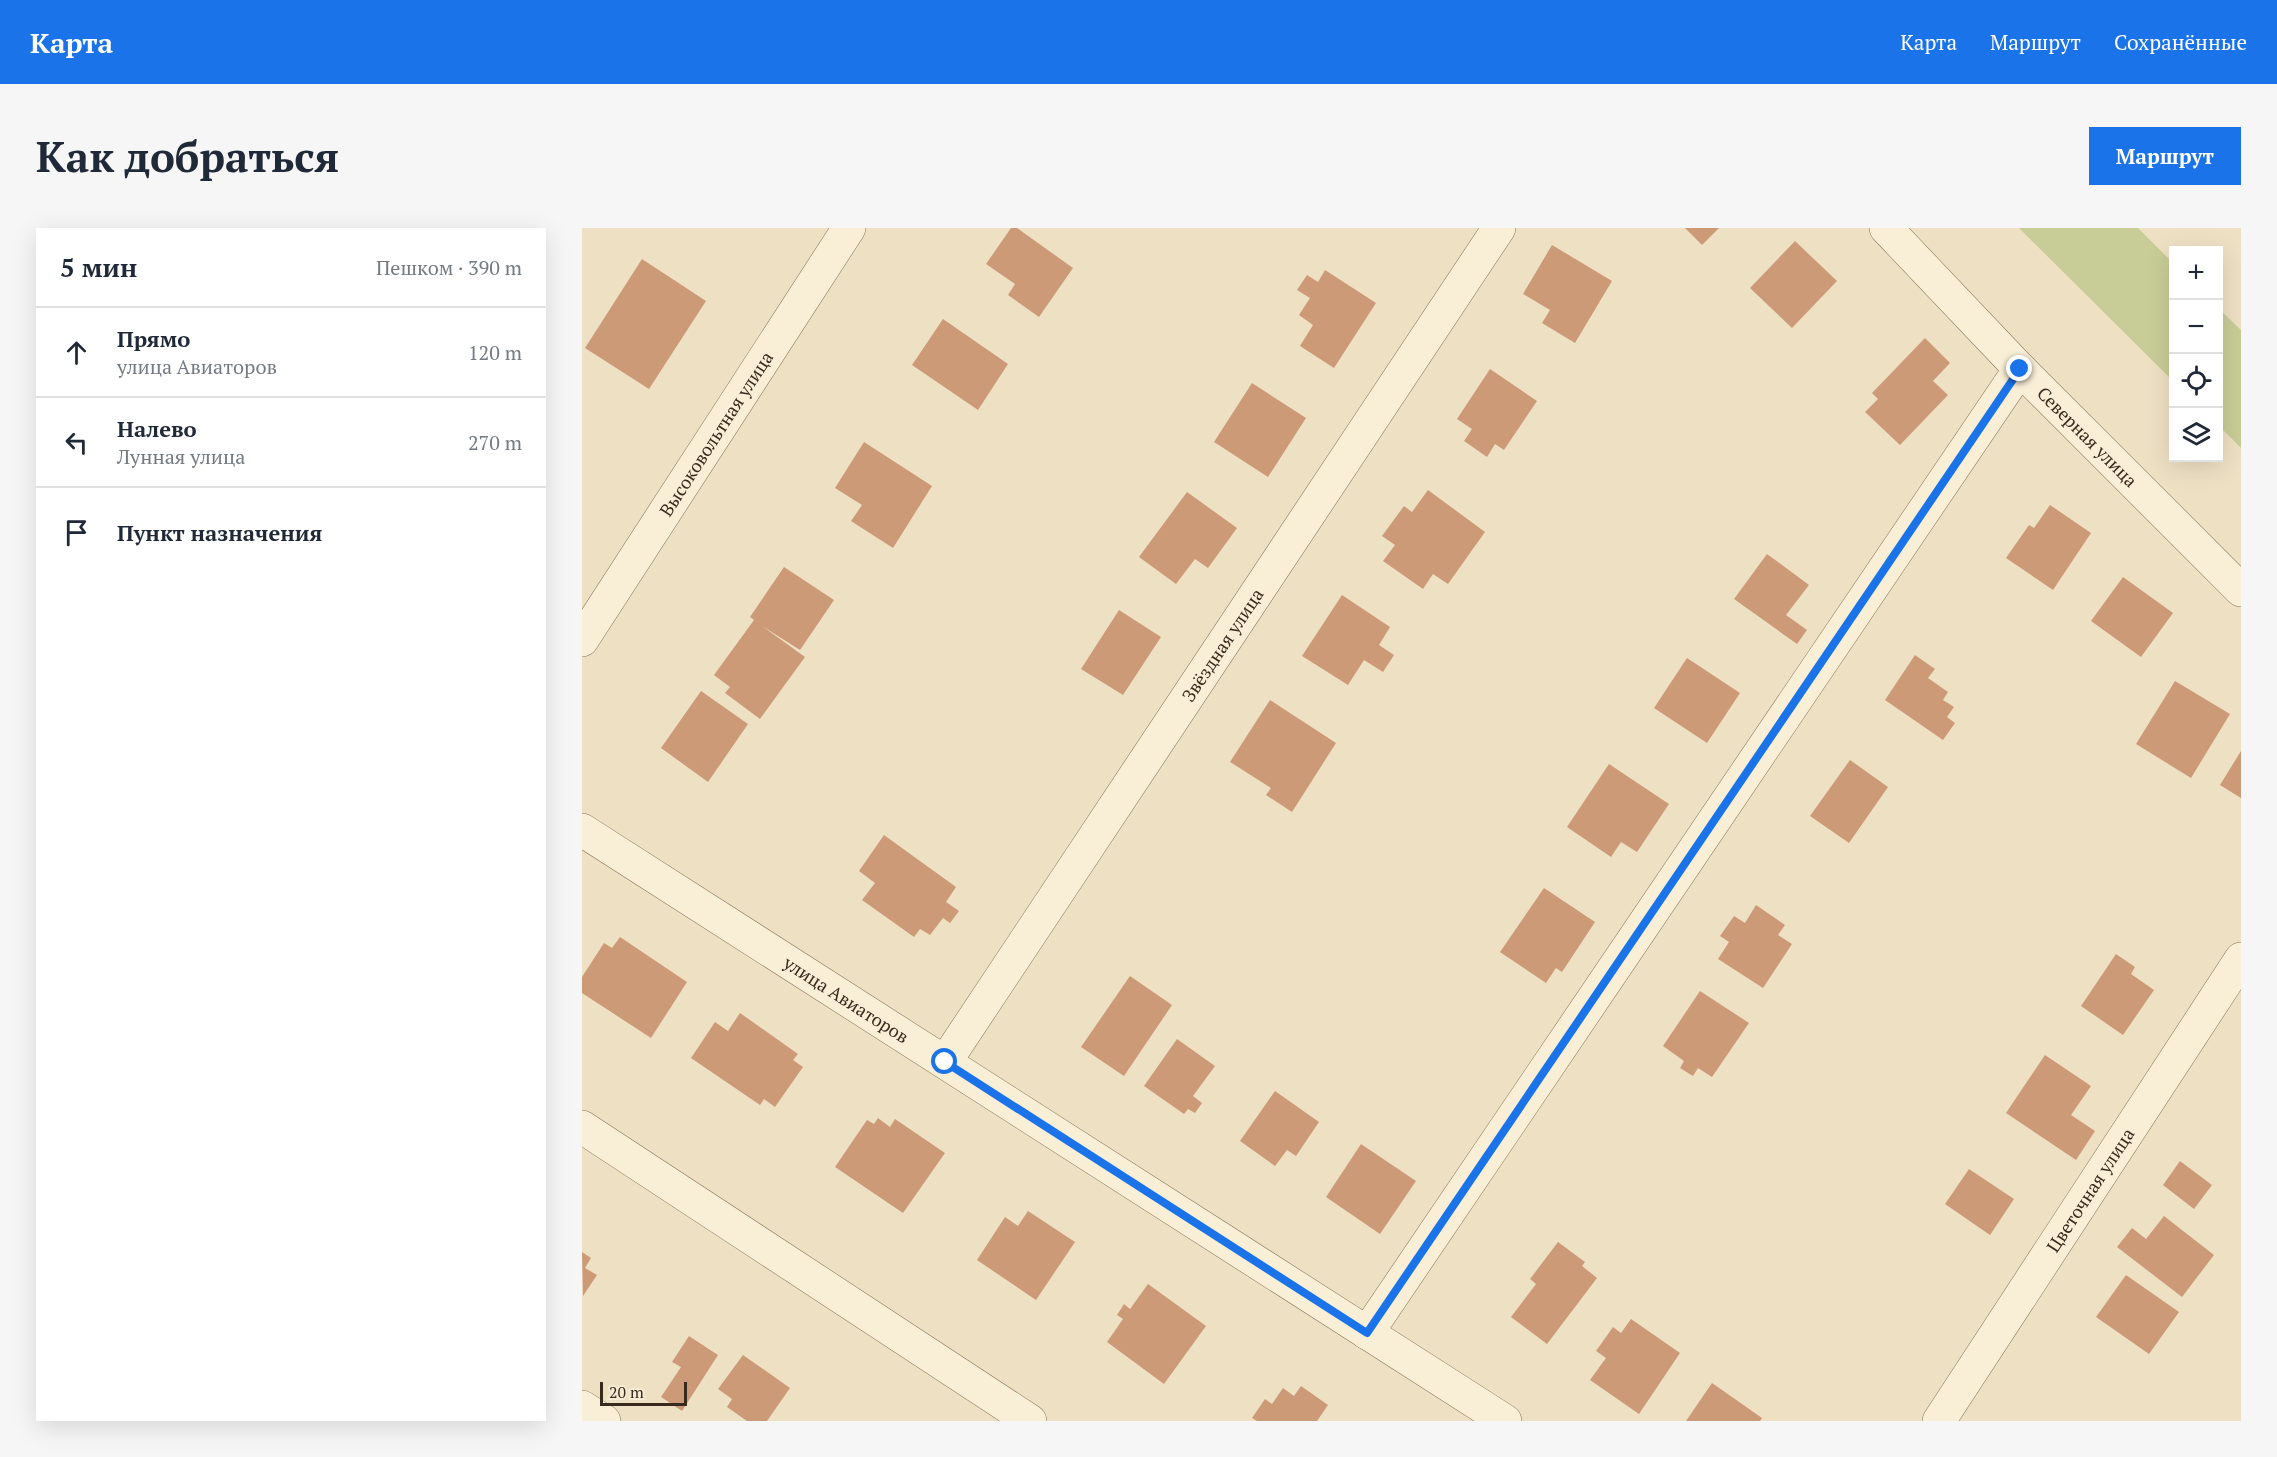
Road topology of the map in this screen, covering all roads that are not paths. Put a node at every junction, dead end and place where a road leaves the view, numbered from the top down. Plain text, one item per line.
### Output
1 (849, 228) edge
2 (1499, 228) edge
3 (1886, 228) edge
4 (2020, 369) junction
5 (2241, 590) edge
6 (582, 640) edge
7 (582, 830) edge
8 (2241, 959) edge
9 (945, 1062) junction
10 (582, 1127) edge
11 (1367, 1333) junction
12 (582, 1407) edge
13 (603, 1421) edge
14 (1030, 1421) edge
15 (1505, 1421) edge
16 (1939, 1421) edge

1 - 6 street, Высоковольтная улица
2 - 9 street, Звёздная улица
3 - 4 street, Северная улица
4 - 5 street, Северная улица
4 - 11 street
7 - 9 street, улица Авиаторов
8 - 16 street, Цветочная улица
9 - 11 street, улица Авиаторов
10 - 14 street
11 - 15 street, улица Авиаторов
12 - 13 street

